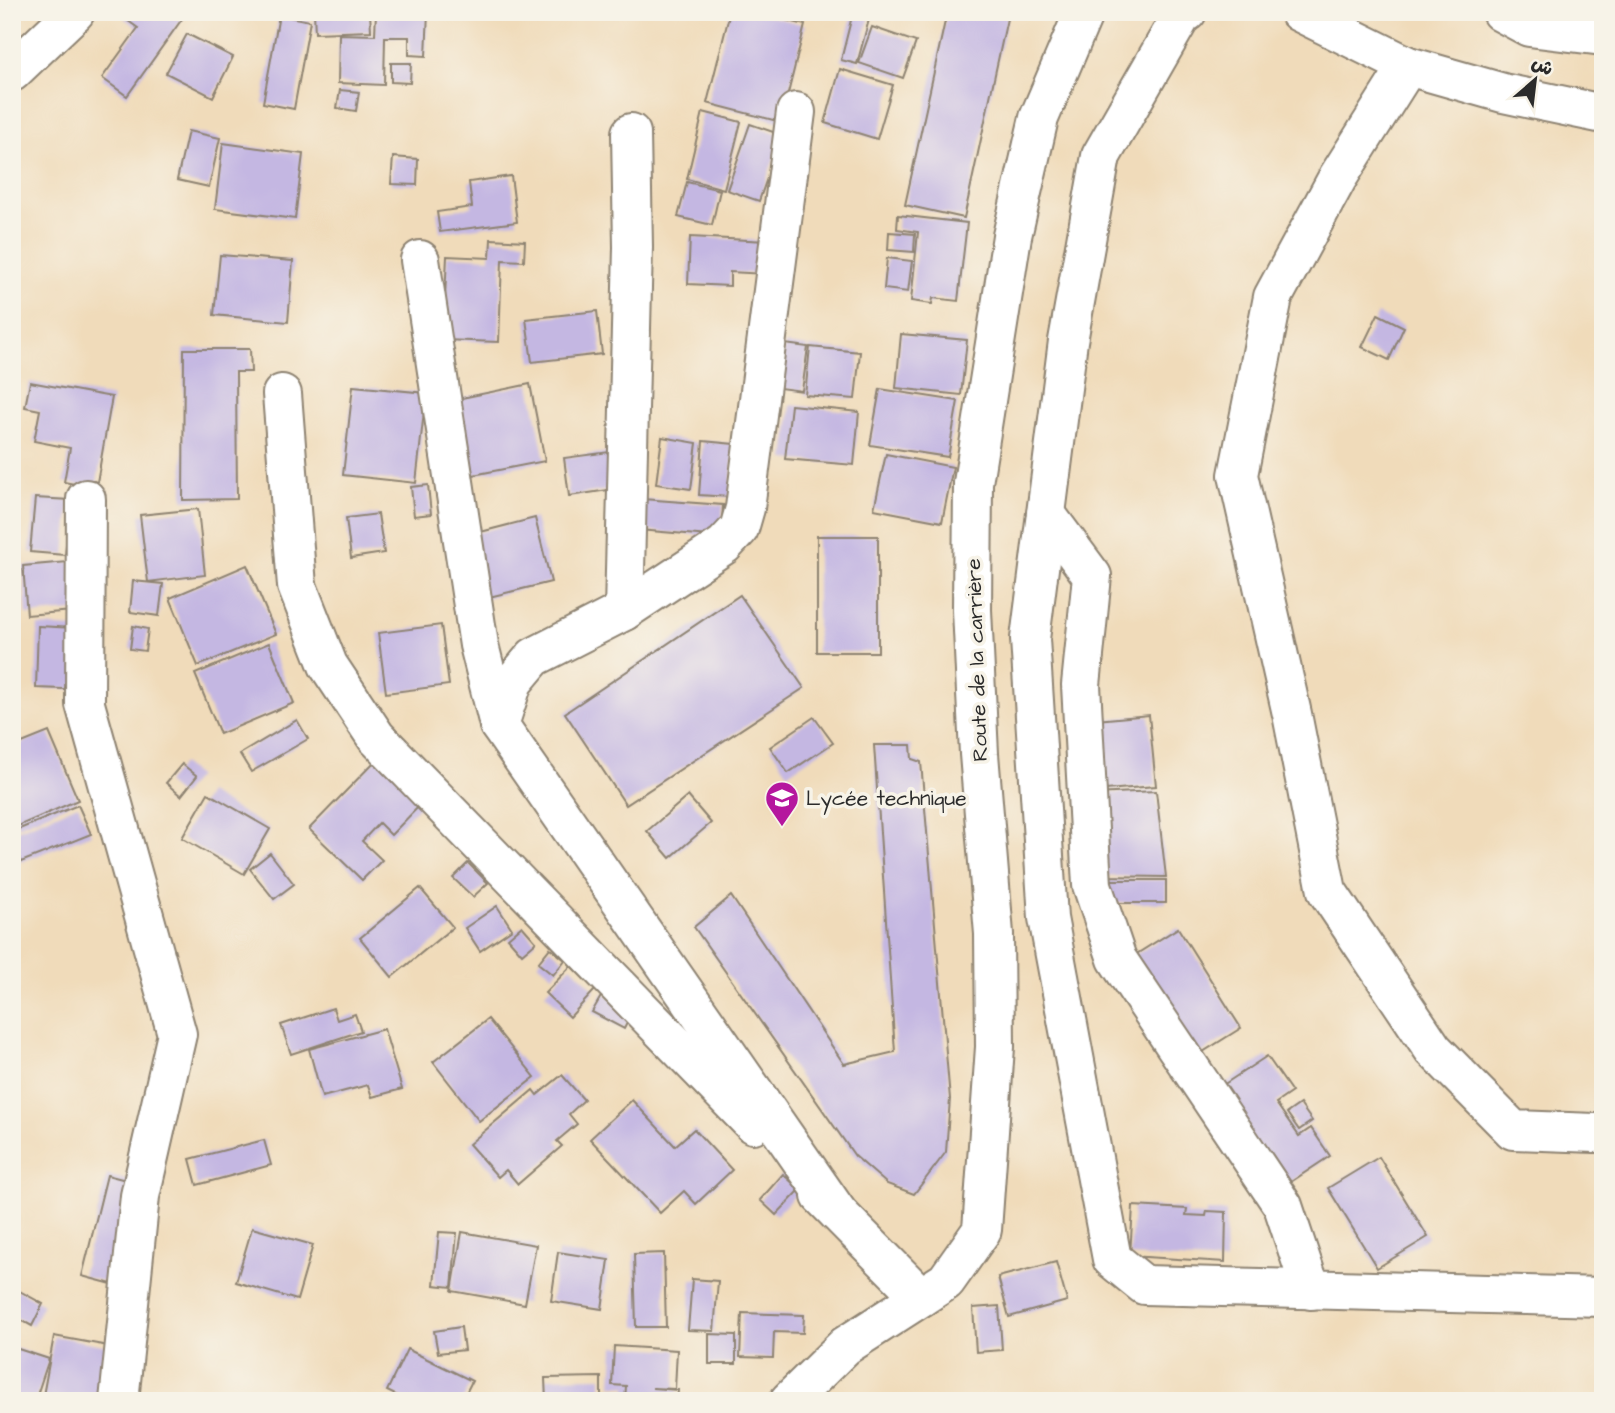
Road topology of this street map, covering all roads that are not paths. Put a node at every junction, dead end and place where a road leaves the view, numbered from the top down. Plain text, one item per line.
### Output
1 (75, 12) edge
2 (1084, 12) edge
3 (1188, 12) edge
4 (1298, 12) edge
5 (1501, 12) edge
6 (1603, 36) edge
7 (1408, 66) junction
8 (12, 72) edge
9 (796, 112) dead end
10 (1603, 114) edge
11 (631, 133) dead end
12 (420, 260) dead end
13 (282, 394) dead end
14 (86, 499) dead end
15 (1046, 514) junction
16 (624, 611) junction
17 (499, 725) junction
18 (665, 967) junction
19 (671, 1040) junction
20 (1595, 1133) dead end
21 (838, 1213) junction
22 (1311, 1290) junction
23 (921, 1297) junction
24 (1603, 1297) edge
25 (118, 1401) edge
26 (789, 1401) edge

1 - 8 street
2 - 23 street, Route de la carrière
3 - 15 street
4 - 7 street
5 - 6 street
7 - 10 street
7 - 20 street
9 - 16 street
11 - 16 street
12 - 17 street
13 - 19 street
14 - 25 street
15 - 22 street
15 - 22 street
16 - 17 street
17 - 18 street
18 - 19 street
18 - 21 street
19 - 21 street
21 - 23 street
22 - 24 street
23 - 26 street, Route de la carrière

